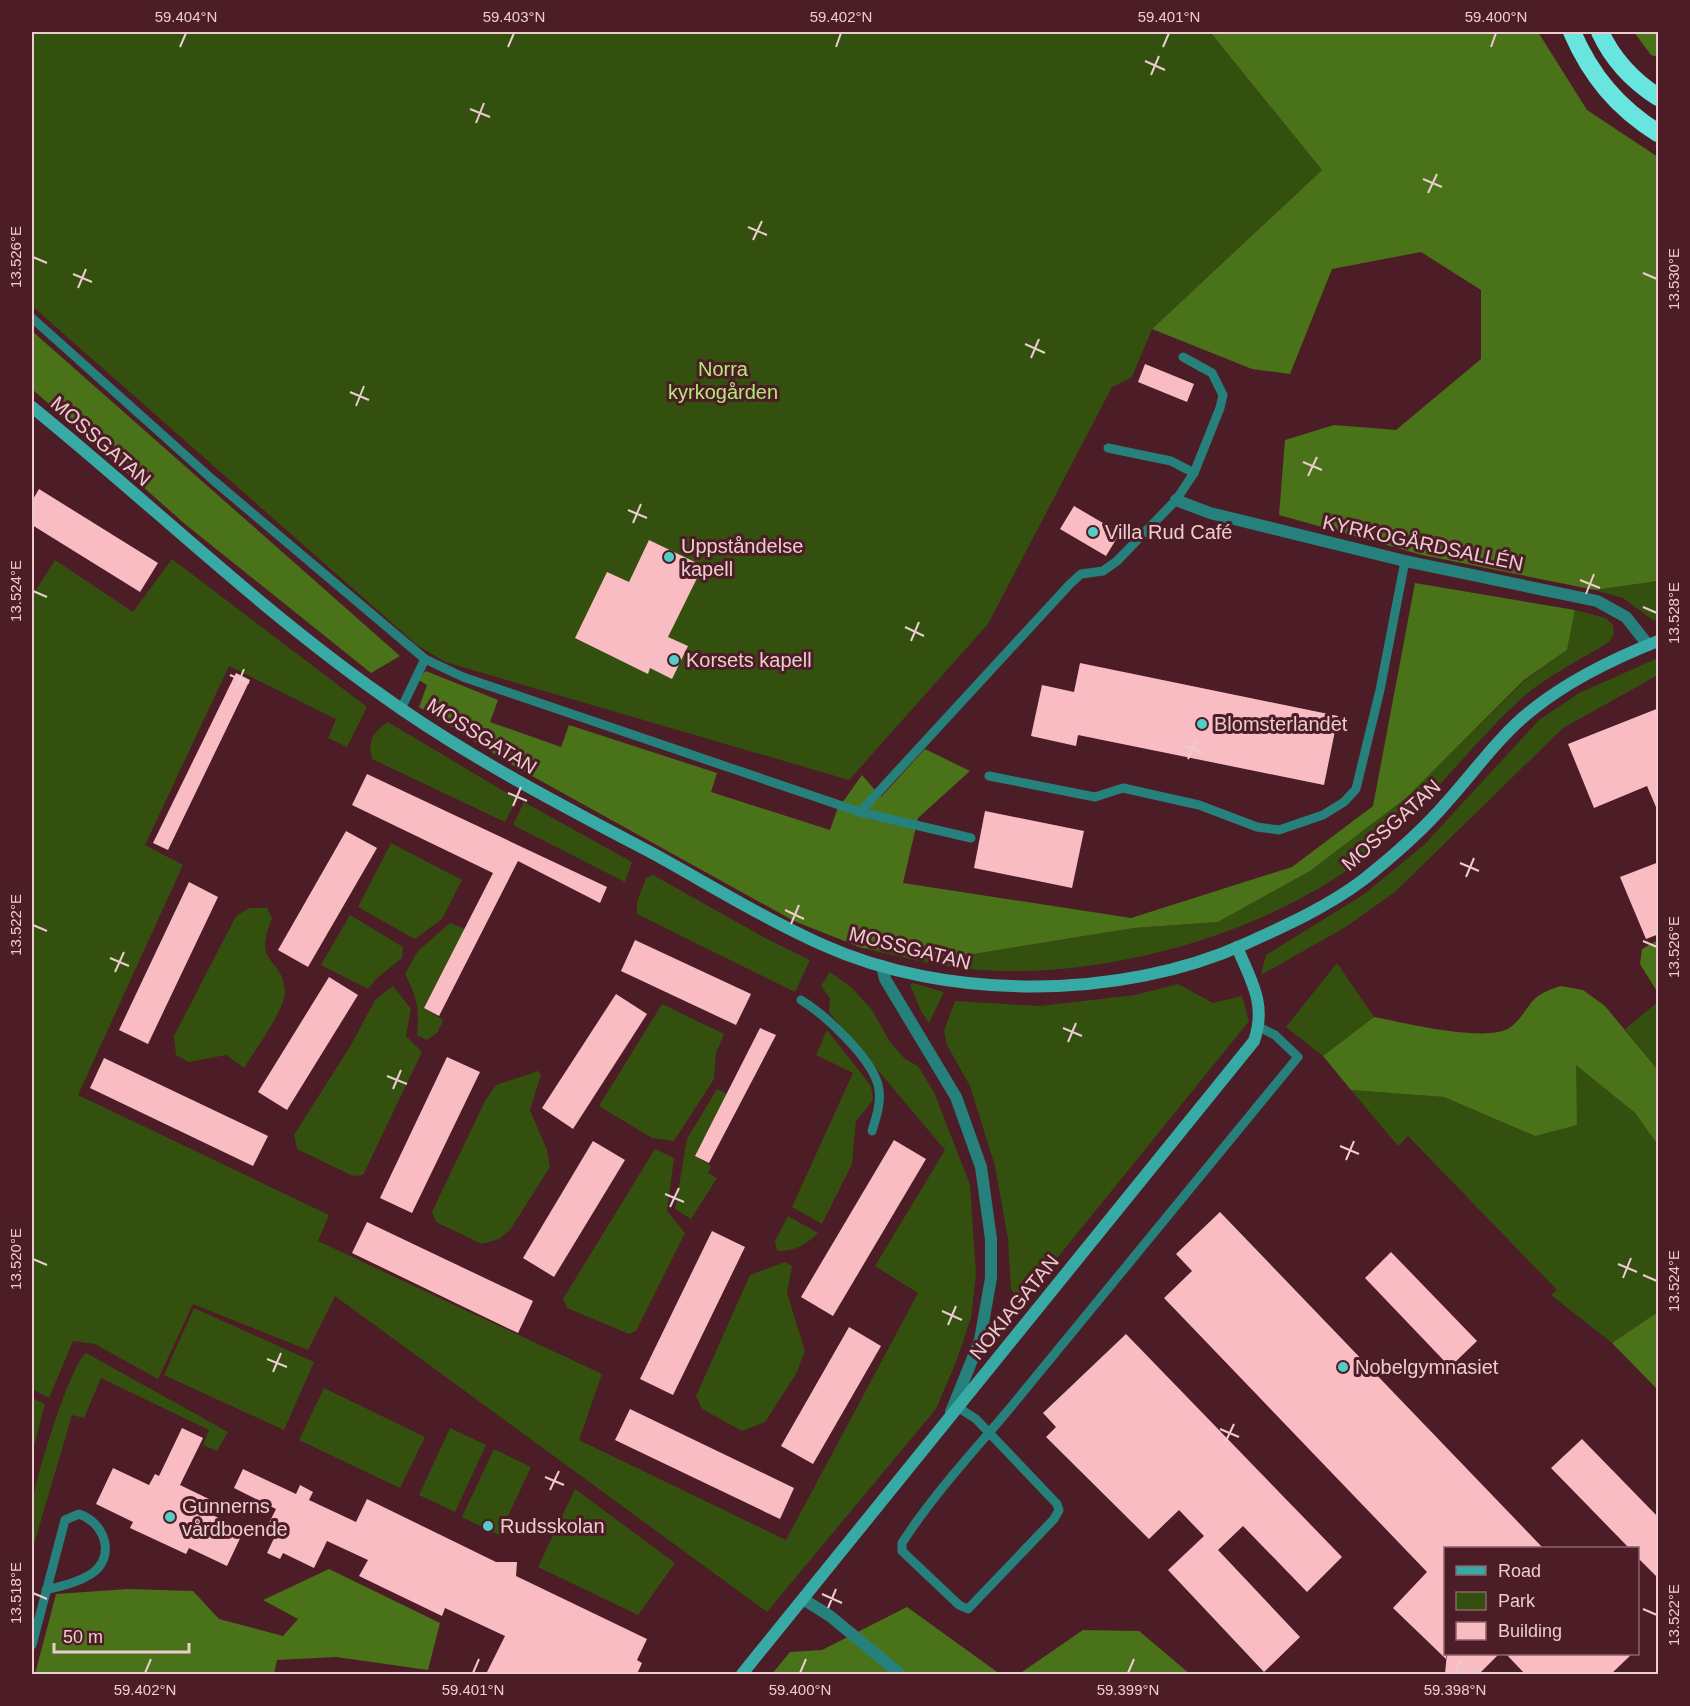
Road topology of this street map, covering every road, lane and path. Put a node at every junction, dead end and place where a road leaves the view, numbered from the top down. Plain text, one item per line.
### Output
1 (1572, 32) edge
2 (1600, 32) edge
3 (1659, 97) edge
4 (1659, 133) edge
5 (32, 318) edge
6 (1183, 357) dead end
7 (32, 407) edge
8 (1108, 448) dead end
9 (1194, 473) junction
10 (1176, 500) junction
11 (1405, 561) junction
12 (1654, 643) edge
13 (425, 659) junction
14 (401, 709) junction
15 (989, 776) dead end
16 (860, 812) junction
17 (971, 838) dead end
18 (1237, 948) junction
19 (882, 966) junction
20 (801, 1000) dead end
21 (1259, 1027) junction
22 (872, 1131) dead end
23 (959, 1408) junction
24 (944, 1427) junction
25 (988, 1435) junction
26 (46, 1590) junction
27 (803, 1599) junction
28 (32, 1645) edge
29 (742, 1674) edge
30 (900, 1674) edge

1 - 4 highway
2 - 3 highway
5 - 13 lane
6 - 9 lane
7 - 14 street, MOSSGATAN
8 - 9 lane
9 - 10 lane
10 - 11 street, KYRKOGÅRDSALLÉN
10 - 16 lane
11 - 12 street, KYRKOGÅRDSALLÉN
11 - 15 lane
12 - 18 street, MOSSGATAN
13 - 14 lane
13 - 16 lane
14 - 19 street, MOSSGATAN
16 - 17 lane
18 - 19 street, MOSSGATAN
18 - 21 street
19 - 24 street
20 - 22 lane
21 - 23 street, NOKIAGATAN
21 - 25 lane
23 - 24 street, NOKIAGATAN
23 - 25 lane
24 - 27 street, NOKIAGATAN
25 - 25 lane
26 - 26 lane
26 - 28 lane
27 - 29 street, NOKIAGATAN
27 - 30 street

